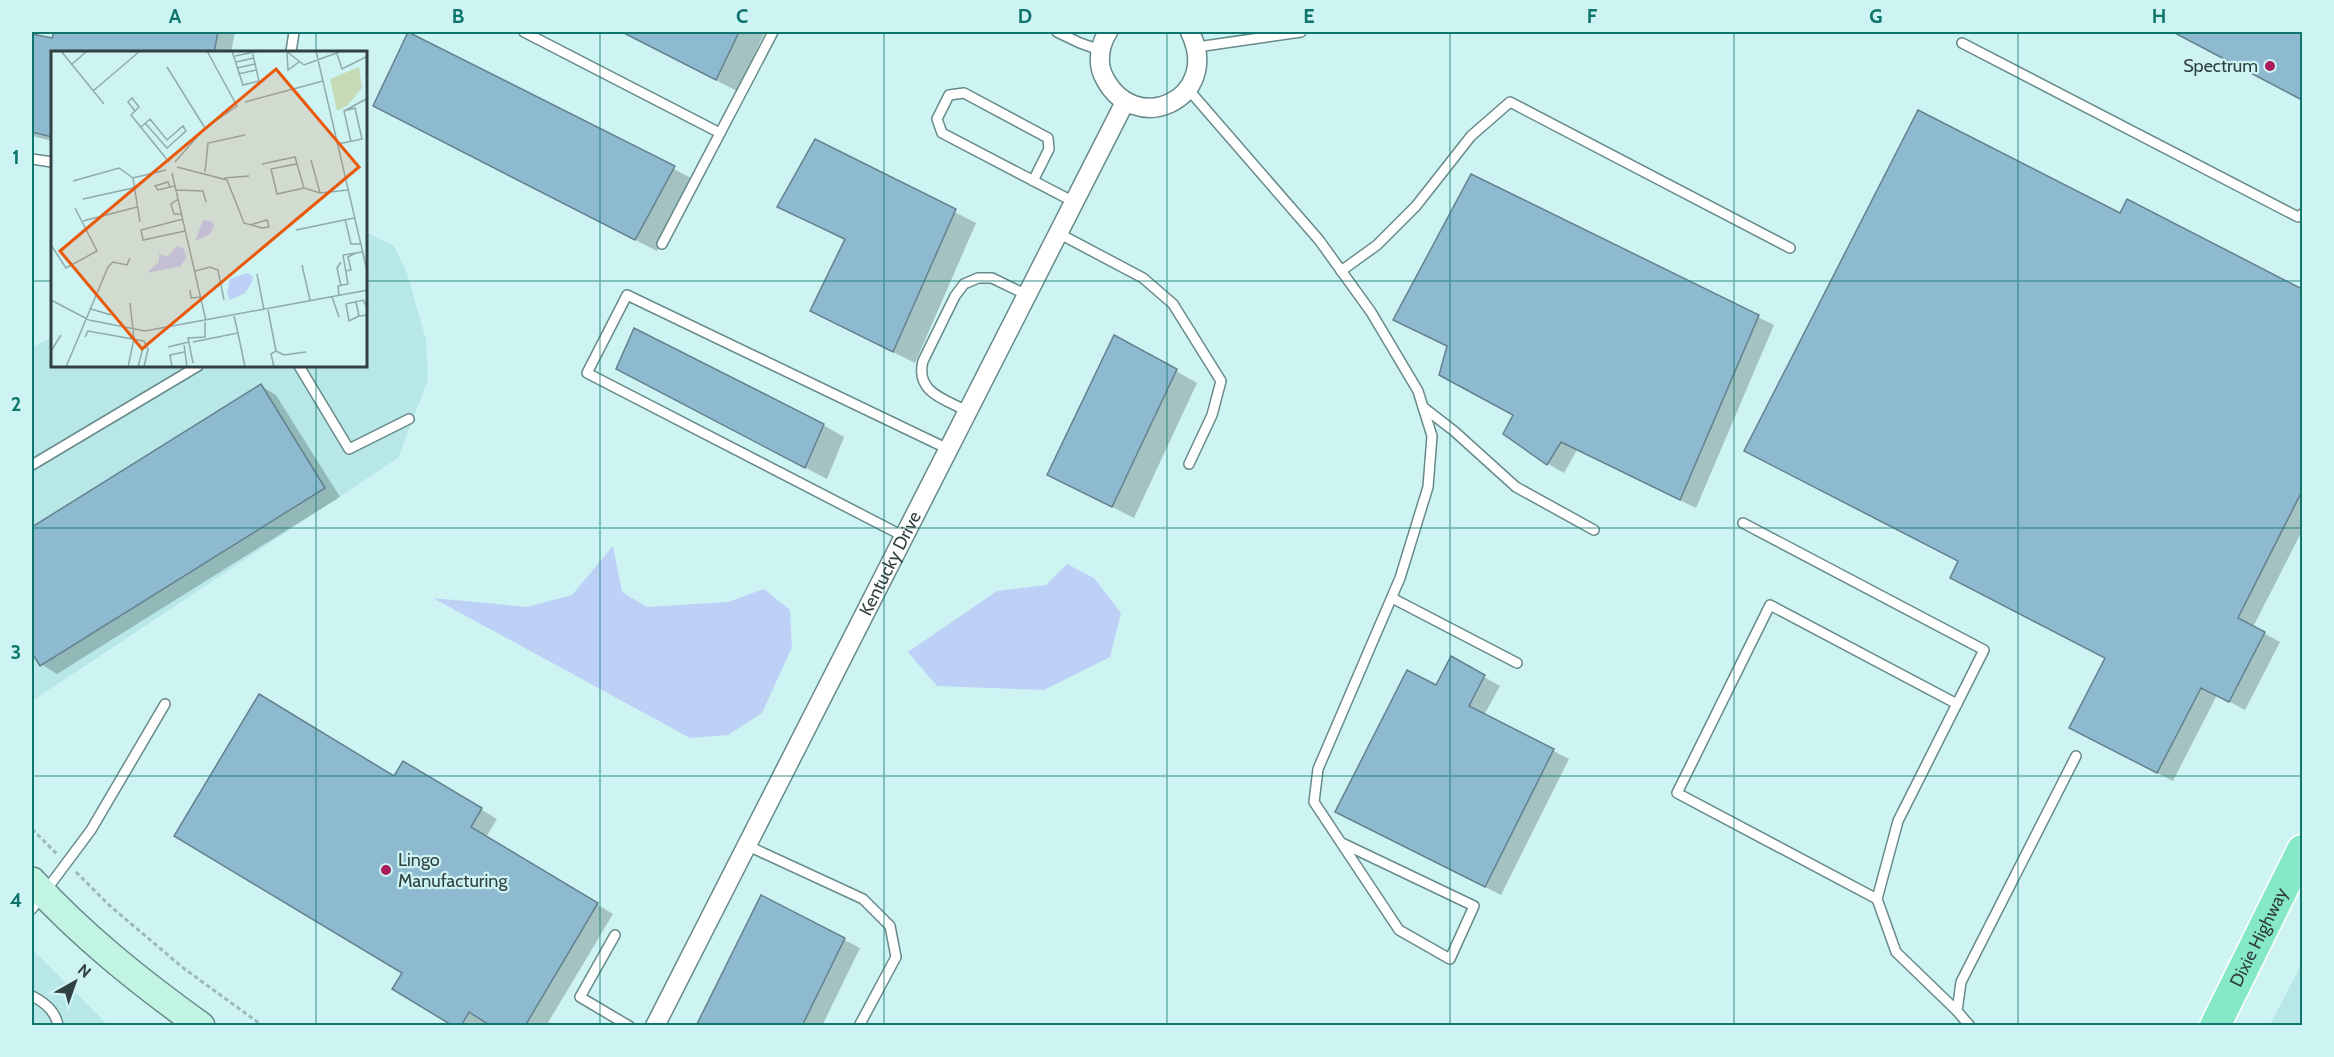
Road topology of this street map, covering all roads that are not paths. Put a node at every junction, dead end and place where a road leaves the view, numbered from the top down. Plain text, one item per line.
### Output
1 (294, 32) edge
2 (524, 32) edge
3 (773, 32) edge
4 (1057, 32) edge
5 (1108, 32) edge
6 (1301, 32) edge
7 (1194, 39) edge
8 (1962, 43) dead end
9 (1100, 50) junction
10 (291, 51) edge
11 (1188, 89) junction
12 (1125, 102) junction
13 (720, 133) junction
14 (32, 159) edge
15 (51, 162) edge
16 (1033, 181) junction
17 (1074, 202) junction
18 (2302, 214) edge
19 (1058, 232) junction
20 (662, 244) dead end
21 (1790, 248) dead end
22 (1341, 271) junction
23 (1026, 295) junction
24 (195, 368) edge
25 (300, 368) edge
26 (1423, 407) junction
27 (967, 411) junction
28 (409, 419) dead end
29 (948, 449) junction
30 (1189, 464) dead end
31 (32, 465) edge
32 (1743, 523) dead end
33 (1594, 530) dead end
34 (903, 536) junction
35 (1392, 598) junction
36 (1517, 663) dead end
37 (165, 704) dead end
38 (1957, 704) junction
39 (2076, 756) dead end
40 (1342, 843) junction
41 (746, 845) junction
42 (2302, 850) edge
43 (36, 895) edge
44 (1877, 899) junction
45 (615, 935) dead end
46 (32, 996) edge
47 (1957, 1011) junction
48 (58, 1026) edge
49 (201, 1026) edge
50 (629, 1026) edge
51 (654, 1026) edge
52 (859, 1026) edge
53 (1970, 1026) edge
54 (2215, 1026) edge

1 - 10 lane
2 - 13 lane
3 - 13 lane
4 - 9 lane
5 - 9 street
6 - 7 lane
7 - 11 street
8 - 18 lane
9 - 12 street
11 - 12 street
11 - 22 lane
12 - 17 street, Kentucky Drive
13 - 20 lane
14 - 15 lane
16 - 16 lane
16 - 17 lane
17 - 19 street, Kentucky Drive
19 - 23 street, Kentucky Drive
19 - 30 lane
21 - 22 lane
22 - 26 lane
23 - 27 street, Kentucky Drive
23 - 27 lane
24 - 31 lane
25 - 28 lane
26 - 33 lane
26 - 35 lane
27 - 29 street, Kentucky Drive
29 - 34 street, Kentucky Drive
29 - 34 lane
32 - 38 lane
34 - 41 street, Kentucky Drive
35 - 36 lane
35 - 40 lane
37 - 43 lane
38 - 44 lane
38 - 44 lane
39 - 47 lane
40 - 40 lane
41 - 51 street, Kentucky Drive
41 - 52 lane
42 - 54 main road, Dixie Highway
43 - 49 main road
44 - 47 lane
45 - 50 lane
46 - 48 lane
47 - 53 lane

